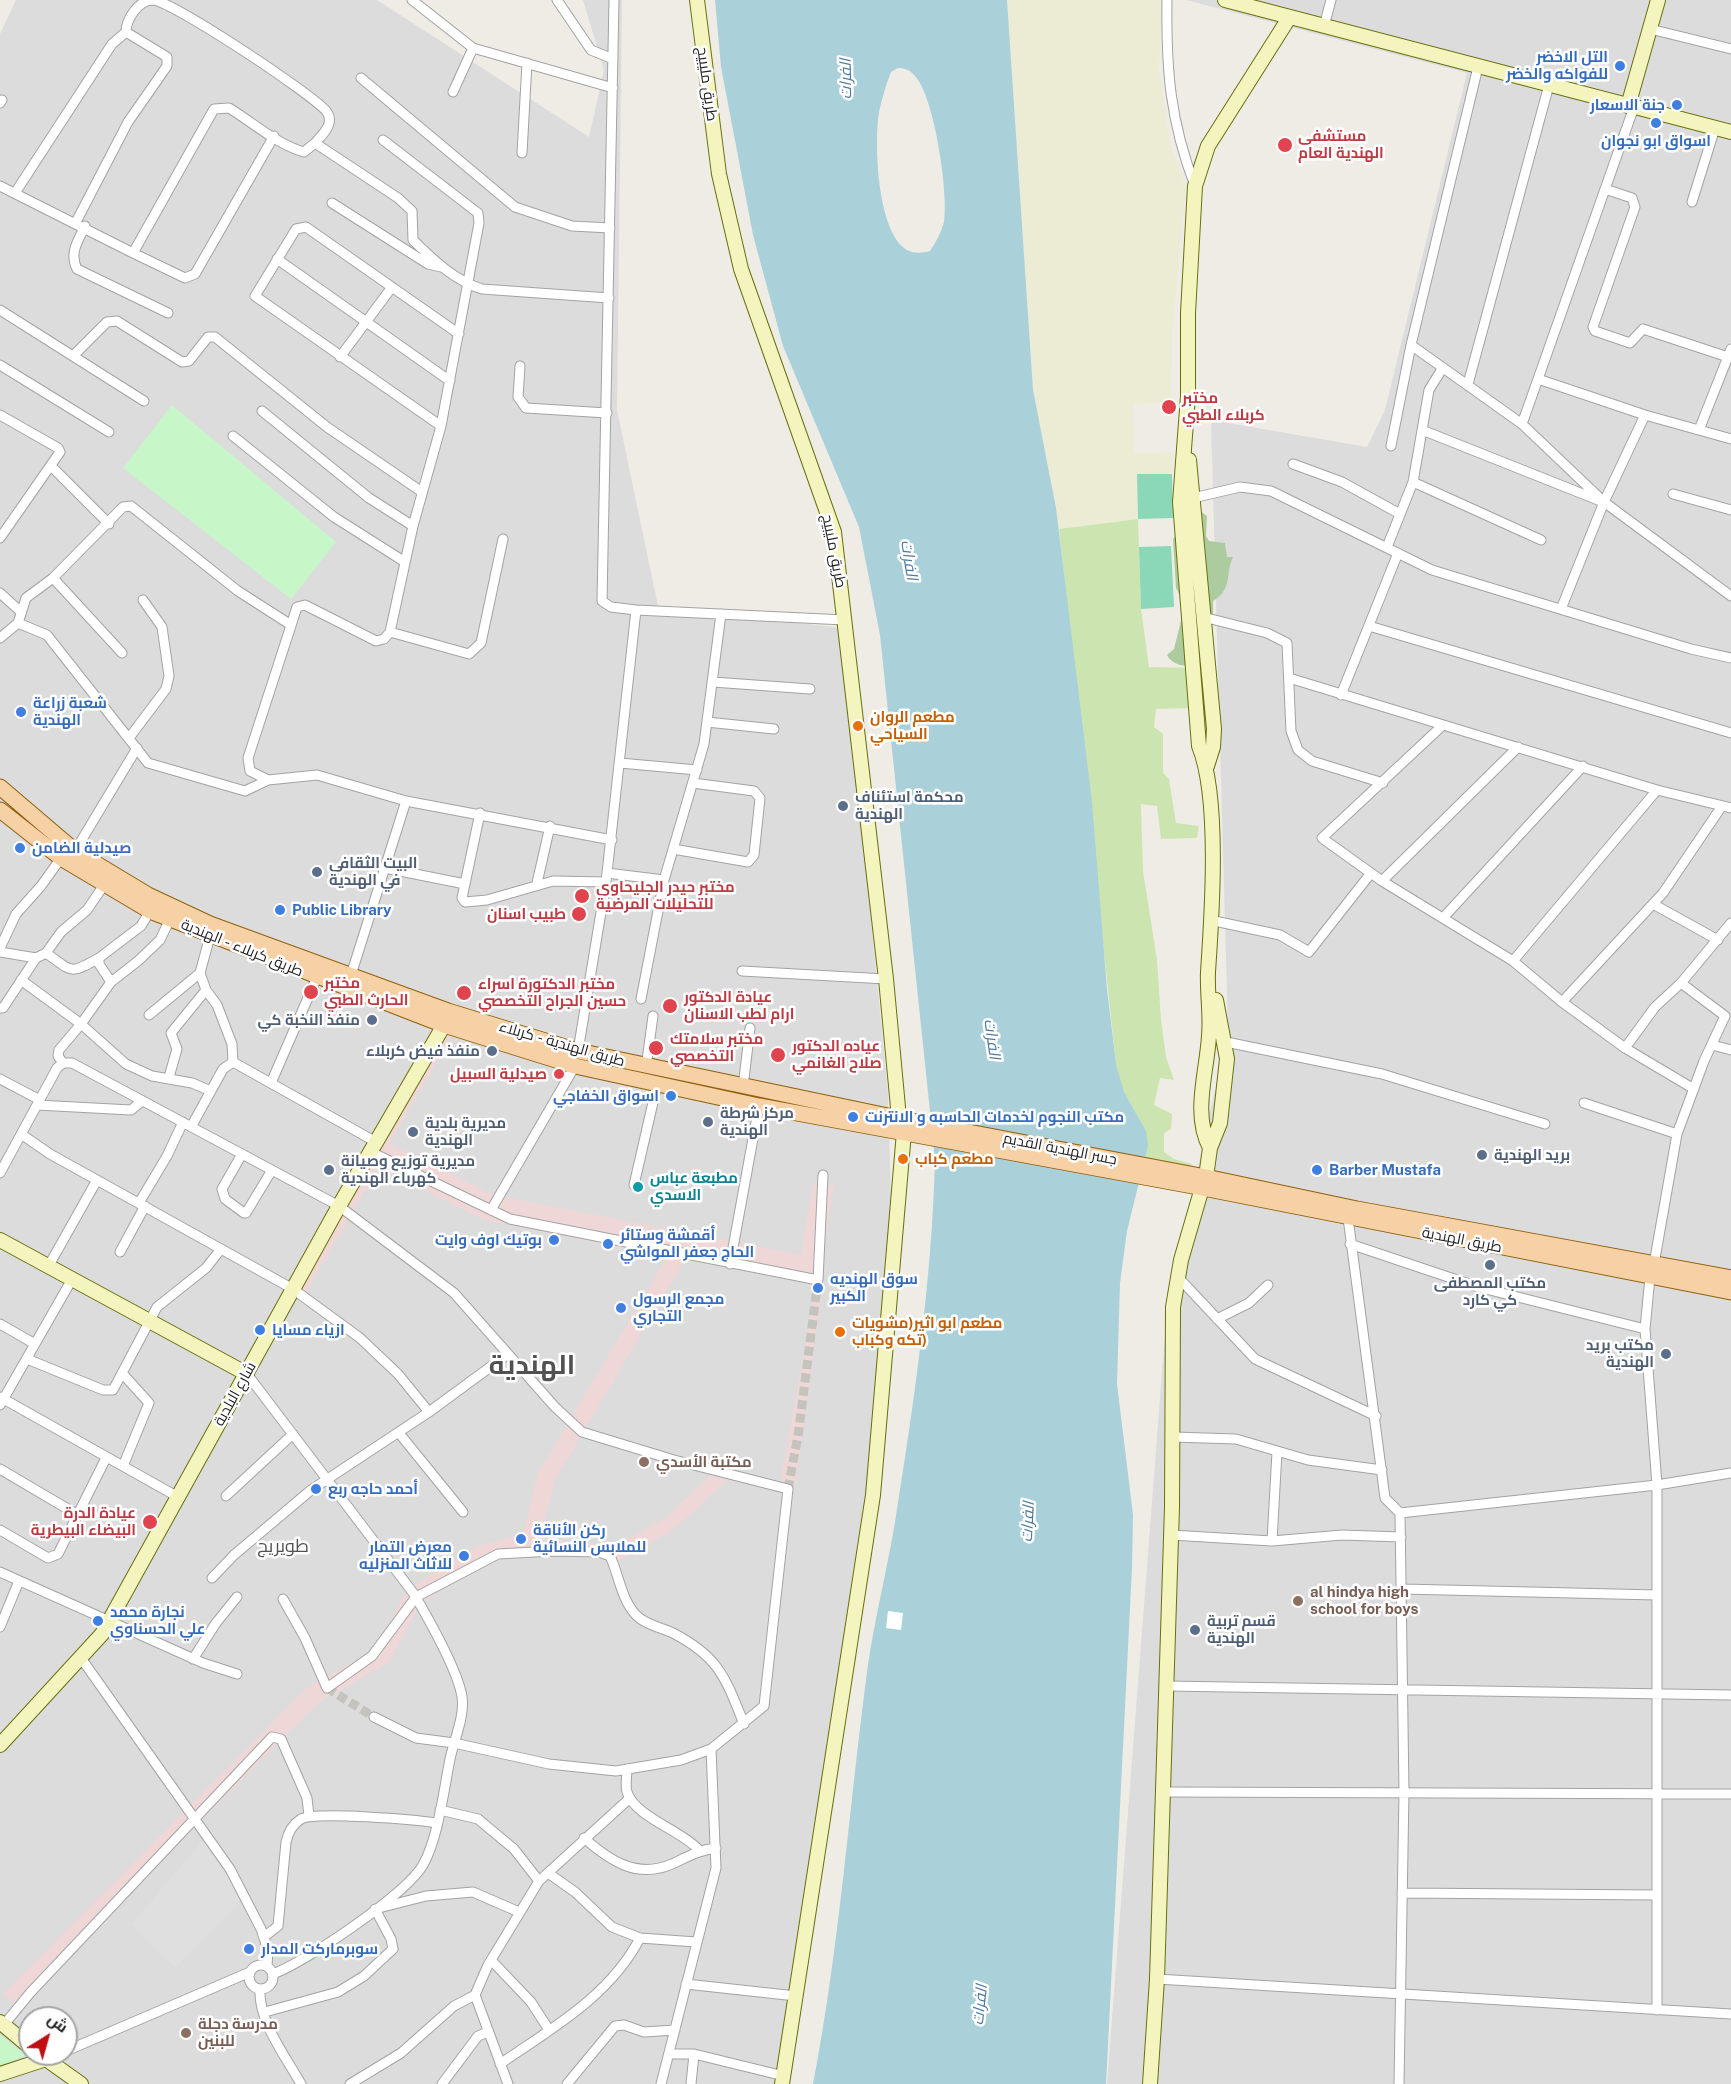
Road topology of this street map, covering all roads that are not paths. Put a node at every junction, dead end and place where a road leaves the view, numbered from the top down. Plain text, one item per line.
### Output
1 (412, 0) edge
2 (557, 0) edge
3 (614, 0) edge
4 (697, 0) edge
5 (1167, 0) edge
6 (1225, 0) edge
7 (1331, 0) edge
8 (1656, 0) edge
9 (139, 2) edge
10 (1289, 18) junction
11 (1324, 26) junction
12 (1650, 29) junction
13 (126, 32) junction
14 (473, 48) junction
15 (1731, 49) edge
16 (613, 59) junction
17 (527, 63) junction
18 (1478, 67) junction
19 (361, 78) dead end
20 (1549, 85) junction
21 (613, 88) junction
22 (453, 92) dead end
23 (1631, 107) junction
24 (1715, 128) junction
25 (1731, 132) edge
26 (274, 136) junction
27 (383, 140) dead end
28 (315, 143) junction
29 (522, 153) dead end
30 (0, 186) edge
31 (1195, 186) junction
32 (1605, 189) junction
33 (15, 193) junction
34 (1692, 202) dead end
35 (332, 203) dead end
36 (80, 224) junction
37 (610, 228) junction
38 (133, 253) junction
39 (277, 259) junction
40 (443, 267) junction
41 (468, 285) junction
42 (392, 287) junction
43 (609, 298) junction
44 (0, 310) edge
45 (168, 313) dead end
46 (367, 321) junction
47 (459, 334) junction
48 (1411, 345) junction
49 (1729, 353) edge
50 (73, 356) junction
51 (340, 357) junction
52 (0, 365) edge
53 (520, 366) dead end
54 (1442, 369) junction
55 (1538, 379) junction
56 (450, 381) junction
57 (1468, 384) junction
58 (144, 401) dead end
59 (262, 411) dead end
60 (607, 413) junction
61 (0, 415) edge
62 (1645, 415) junction
63 (1522, 424) junction
64 (441, 426) junction
65 (1185, 428) junction
66 (1422, 430) junction
67 (1698, 430) junction
68 (109, 432) dead end
69 (233, 436) dead end
70 (1731, 439) edge
71 (1391, 446) dead end
72 (1293, 464) dead end
73 (52, 467) junction
74 (1413, 482) junction
75 (422, 492) junction
76 (1673, 494) dead end
77 (1193, 498) junction
78 (1604, 502) junction
79 (1731, 510) edge
80 (1400, 514) junction
81 (109, 524) junction
82 (413, 526) junction
83 (0, 538) edge
84 (503, 539) dead end
85 (1541, 540) dead end
86 (1387, 547) junction
87 (1398, 553) junction
88 (405, 562) junction
89 (53, 578) junction
90 (0, 593) edge
91 (1731, 596) edge
92 (143, 600) dead end
93 (1561, 609) junction
94 (636, 610) junction
95 (20, 611) junction
96 (721, 614) junction
97 (1203, 617) junction
98 (845, 620) junction
99 (18, 623) junction
100 (291, 625) junction
101 (1369, 626) junction
102 (390, 632) junction
103 (0, 638) edge
104 (122, 653) dead end
105 (1731, 658) edge
106 (1290, 678) junction
107 (713, 682) junction
108 (810, 689) dead end
109 (1341, 695) junction
110 (707, 722) junction
111 (1443, 725) junction
112 (774, 729) dead end
113 (1731, 733) edge
114 (129, 738) junction
115 (1518, 747) junction
116 (136, 748) junction
117 (620, 763) junction
118 (1207, 766) junction
119 (1583, 766) junction
120 (696, 770) junction
121 (268, 780) junction
122 (693, 783) junction
123 (1383, 783) junction
124 (0, 787) edge
125 (1657, 790) junction
126 (406, 801) junction
127 (1727, 807) edge
128 (0, 810) edge
129 (480, 813) junction
130 (550, 826) junction
131 (612, 840) junction
132 (673, 849) junction
133 (68, 854) junction
134 (385, 868) junction
135 (1371, 873) junction
136 (607, 877) junction
137 (664, 880) junction
138 (1382, 881) junction
139 (537, 883) junction
140 (465, 884) junction
141 (104, 885) junction
142 (1653, 904) junction
143 (150, 911) junction
144 (1443, 918) junction
145 (170, 919) junction
146 (1210, 920) junction
147 (1731, 924) edge
148 (210, 936) junction
149 (1718, 940) junction
150 (0, 950) edge
151 (41, 955) junction
152 (99, 958) junction
153 (1210, 961) junction
154 (1513, 961) junction
155 (742, 971) dead end
156 (201, 973) junction
157 (351, 975) junction
158 (317, 977) junction
159 (886, 979) junction
160 (21, 980) junction
161 (111, 982) junction
162 (1680, 983) junction
163 (206, 990) junction
164 (641, 999) dead end
165 (1562, 1002) junction
166 (0, 1008) edge
167 (149, 1015) dead end
168 (653, 1016) dead end
169 (81, 1024) junction
170 (444, 1025) junction
171 (750, 1028) dead end
172 (1226, 1042) junction
173 (1712, 1045) junction
174 (1625, 1048) junction
175 (1731, 1050) edge
176 (577, 1059) junction
177 (232, 1062) junction
178 (63, 1063) junction
179 (646, 1066) junction
180 (169, 1077) junction
181 (0, 1079) edge
182 (271, 1083) junction
183 (657, 1084) junction
184 (743, 1087) junction
185 (1694, 1089) junction
186 (211, 1091) junction
187 (142, 1101) junction
188 (38, 1102) junction
189 (1584, 1103) dead end
190 (759, 1106) junction
191 (1545, 1124) dead end
192 (187, 1125) junction
193 (901, 1125) junction
194 (926, 1130) joint
195 (21, 1134) junction
196 (1677, 1134) junction
197 (373, 1147) junction
198 (1210, 1148) junction
199 (242, 1154) junction
200 (272, 1170) junction
201 (0, 1173) edge
202 (823, 1175) dead end
203 (97, 1180) junction
204 (1199, 1181) junction
205 (634, 1185) dead end
206 (142, 1205) junction
207 (339, 1206) junction
208 (491, 1210) junction
209 (1348, 1218) junction
210 (0, 1240) edge
211 (1350, 1244) junction
212 (221, 1249) junction
213 (120, 1252) dead end
214 (730, 1264) junction
215 (48, 1267) junction
216 (1652, 1271) junction
217 (1178, 1277) junction
218 (1731, 1278) edge
219 (71, 1281) junction
220 (1268, 1285) dead end
221 (293, 1289) junction
222 (1731, 1292) edge
223 (1217, 1319) junction
224 (149, 1322) junction
225 (0, 1324) edge
226 (1645, 1329) junction
227 (36, 1344) junction
228 (508, 1354) junction
229 (27, 1359) junction
230 (122, 1373) junction
231 (247, 1374) junction
232 (1, 1400) edge
233 (429, 1412) junction
234 (1376, 1416) junction
235 (399, 1433) junction
236 (293, 1434) junction
237 (1173, 1437) junction
238 (1277, 1452) junction
239 (106, 1458) junction
240 (123, 1466) junction
241 (0, 1469) edge
242 (1382, 1470) junction
243 (1731, 1473) edge
244 (327, 1481) junction
245 (1657, 1485) junction
246 (226, 1496) dead end
247 (178, 1497) junction
248 (463, 1512) dead end
249 (1400, 1513) junction
250 (78, 1515) junction
251 (0, 1530) edge
252 (1171, 1535) junction
253 (1401, 1537) junction
254 (1272, 1541) junction
255 (0, 1572) edge
256 (212, 1578) dead end
257 (19, 1581) junction
258 (1402, 1589) junction
259 (1657, 1595) junction
260 (237, 1598) dead end
261 (416, 1598) junction
262 (283, 1599) dead end
263 (109, 1621) junction
264 (0, 1627) edge
265 (81, 1658) junction
266 (193, 1659) junction
267 (237, 1674) dead end
268 (1166, 1686) junction
269 (1402, 1690) junction
270 (1657, 1694) junction
271 (1731, 1695) edge
272 (374, 1717) tunnel mouth
273 (744, 1724) junction
274 (454, 1743) junction
275 (0, 1744) edge
276 (711, 1749) junction
277 (627, 1769) junction
278 (1163, 1792) junction
279 (1404, 1792) junction
280 (1657, 1794) junction
281 (1731, 1794) edge
282 (630, 1798) junction
283 (440, 1810) junction
284 (309, 1816) junction
285 (194, 1820) junction
286 (437, 1823) junction
287 (585, 1838) junction
288 (716, 1848) junction
289 (699, 1850) junction
290 (548, 1873) junction
291 (539, 1881) junction
292 (1402, 1893) junction
293 (1657, 1895) junction
294 (375, 1909) junction
295 (519, 1912) junction
296 (264, 1937) junction
297 (640, 1938) junction
298 (696, 1942) junction
299 (491, 1960) junction
300 (270, 1970) junction
301 (250, 1972) junction
302 (1156, 1979) junction
303 (686, 1984) junction
304 (260, 1989) junction
305 (1400, 1994) junction
306 (475, 1995) junction
307 (796, 1996) junction
308 (1656, 2010) junction
309 (265, 2012) junction
310 (1731, 2014) edge
311 (1, 2026) edge
312 (549, 2030) junction
313 (675, 2030) junction
314 (488, 2032) junction
315 (18, 2039) edge
316 (78, 2045) edge
317 (669, 2054) junction
318 (694, 2054) junction
319 (500, 2064) junction
320 (21, 2066) edge
321 (60, 2066) edge
322 (0, 2074) edge
323 (783, 2080) edge
324 (81, 2084) edge
325 (301, 2084) edge
326 (350, 2084) edge
327 (442, 2084) edge
328 (508, 2084) edge
329 (567, 2084) edge
330 (661, 2084) edge
331 (691, 2084) edge
332 (1150, 2084) edge
333 (1399, 2084) edge

1 - 14 street
2 - 16 street
3 - 16 street
4 - 98 street, طريق مليبيج
5 - 31 street
6 - 10 street
7 - 11 street
8 - 12 street
9 - 13 street
9 - 28 street
10 - 11 street
10 - 31 street
11 - 18 street
12 - 15 street
12 - 23 street
13 - 33 street
13 - 36 street
14 - 17 street
14 - 22 street
16 - 21 street
17 - 21 street
17 - 29 street
18 - 20 street
18 - 48 street
19 - 37 street
20 - 23 street
20 - 57 street
21 - 37 street
23 - 24 street
23 - 32 street
24 - 25 street
24 - 34 street
26 - 28 street
26 - 38 street
26 - 38 street
27 - 41 street
28 - 40 street
30 - 33 street
31 - 65 street
32 - 49 street
32 - 55 street
33 - 36 street
35 - 40 street
36 - 38 street
36 - 45 street
37 - 43 street
39 - 42 street
39 - 46 street
39 - 51 street
40 - 41 street
41 - 43 street
41 - 47 street
42 - 46 street
42 - 47 street
43 - 60 street
44 - 50 street
46 - 51 street
46 - 56 street
47 - 56 street
48 - 54 street
48 - 71 street
49 - 67 street
50 - 58 street
50 - 75 street
51 - 64 street
52 - 68 street
53 - 60 street
54 - 57 street
54 - 66 street
55 - 62 street
55 - 63 street
56 - 64 street
57 - 63 street
59 - 82 street
60 - 94 street
61 - 73 street
62 - 67 street
62 - 78 street
63 - 78 street
64 - 75 street
65 - 77 street
65 - 118 street
66 - 74 street
66 - 78 street
67 - 70 street
69 - 88 street
72 - 80 street
73 - 81 street
73 - 83 street
74 - 80 street
74 - 85 street
75 - 82 street
76 - 79 street
77 - 86 street
77 - 97 street
78 - 91 street
78 - 93 street
80 - 86 street
81 - 89 street
81 - 100 street
82 - 88 street
84 - 102 street
86 - 87 street
87 - 93 street
87 - 101 street
88 - 102 street
89 - 95 street
89 - 104 street
90 - 95 street
92 - 114 street
93 - 105 street
94 - 96 street
94 - 117 street
95 - 99 street
96 - 98 street
96 - 107 street
97 - 106 street
97 - 118 street
98 - 159 street, طريق مليبيج
99 - 103 street
99 - 114 street
100 - 102 street
100 - 121 street
101 - 109 street
101 - 113 street
106 - 109 street
106 - 123 street
107 - 108 street
107 - 110 street
109 - 111 street
110 - 112 street
110 - 120 street
111 - 115 street
111 - 123 street
114 - 116 street
115 - 119 street
115 - 138 street
116 - 121 street
116 - 133 street
117 - 120 street
117 - 131 street
118 - 146 street
119 - 125 street
119 - 144 street
120 - 122 street
121 - 126 street
122 - 132 street
122 - 132 street
123 - 135 street
124 - 133 main road, طريق الهندية - كربلاء
125 - 127 street
125 - 154 street
126 - 129 street
126 - 134 street
127 - 142 street
128 - 133 main road, طريق كربلاء - الهندية
129 - 130 street
129 - 140 street
130 - 131 street
130 - 139 street
131 - 136 street
132 - 137 street
133 - 141 main road, طريق كربلاء - الهندية
133 - 150 street
133 - 157 main road, طريق الهندية - كربلاء
134 - 140 street
134 - 157 street
135 - 138 street
135 - 146 street
136 - 137 street
136 - 139 street
136 - 176 street
137 - 164 street
138 - 144 street
139 - 140 street
141 - 143 main road, طريق كربلاء - الهندية
141 - 151 street
142 - 149 street
142 - 165 street
143 - 145 main road, طريق كربلاء - الهندية
143 - 152 street
144 - 154 street
145 - 148 main road, طريق كربلاء - الهندية
145 - 161 street
146 - 153 street
147 - 149 street
148 - 156 street
148 - 158 main road, طريق كربلاء - الهندية
149 - 162 street
150 - 151 street
151 - 152 street
151 - 160 street
152 - 161 street
153 - 172 street
153 - 198 street
154 - 165 street
155 - 159 street
156 - 163 street
156 - 167 street
157 - 176 main road, طريق الهندية - كربلاء
158 - 170 main road, طريق كربلاء - الهندية
158 - 182 street
159 - 193 street, طريق مليبيج
160 - 166 street
160 - 169 street
161 - 169 street
162 - 173 street
162 - 174 street
163 - 177 street
163 - 180 street
165 - 174 street
168 - 179 street
169 - 178 street
169 - 180 street
170 - 176 main road, طريق كربلاء - الهندية
170 - 197 street, شارع البلدية
171 - 184 street
172 - 191 street
172 - 198 street
173 - 175 street
173 - 185 street
174 - 185 street
176 - 179 main road, طريق الهندية - كربلاء
176 - 183 main road, طريق كربلاء - الهندية
176 - 208 street
177 - 182 street
177 - 186 street
178 - 187 street
178 - 188 street
179 - 184 main road, طريق الهندية - كربلاء
180 - 186 street
181 - 188 street
182 - 197 street
183 - 190 main road, طريق كربلاء - الهندية
183 - 205 street
184 - 193 main road, طريق الهندية - كربلاء
185 - 196 street
186 - 192 street
187 - 188 street
187 - 192 street
188 - 195 street
189 - 196 street
190 - 193 main road, طريق كربلاء - الهندية
190 - 214 street
192 - 199 street
192 - 206 street
193 - 194 main road, طريق كربلاء - الهندية
193 - 307 street, طريق مليبيج
194 - 204 main road, جسر الهندية القديم
195 - 201 street
195 - 203 street
196 - 216 street
197 - 207 street, شارع البلدية
197 - 208 street
198 - 204 street
199 - 200 street
199 - 200 street
200 - 207 street
202 - 214 street
203 - 206 street
203 - 215 street
204 - 209 main road, طريق الهندية
204 - 216 main road, طريق الهندية
204 - 217 street
206 - 212 street
206 - 213 street
207 - 221 street, شارع البلدية
207 - 228 street
208 - 214 street
209 - 211 street
209 - 216 main road, طريق الهندية
210 - 215 street
211 - 226 street
211 - 234 street
212 - 221 street
212 - 224 street
215 - 219 street
216 - 218 main road, طريق الهندية
216 - 222 main road, طريق الهندية
216 - 226 street
217 - 223 street
217 - 237 street
219 - 224 street
219 - 227 street
220 - 223 street
221 - 231 street, شارع البلدية
221 - 233 street
223 - 234 street
224 - 230 street
224 - 231 street
225 - 227 street
226 - 245 street
227 - 229 street
228 - 233 street
228 - 273 street
229 - 230 street
229 - 232 street
230 - 240 street
231 - 236 street
231 - 247 street, شارع البلدية
232 - 239 street
233 - 235 street
234 - 242 street
235 - 244 street
235 - 248 street
236 - 244 street
236 - 246 street
237 - 238 street
237 - 252 street
238 - 242 street
238 - 254 street
239 - 240 street
239 - 250 street
240 - 247 street
241 - 250 street
242 - 249 street
243 - 245 street
244 - 256 street
244 - 261 street
245 - 249 street
245 - 259 street
247 - 263 street, شارع البلدية
249 - 253 street
250 - 251 street
252 - 254 street
252 - 268 street
253 - 254 street
253 - 258 street
255 - 257 street
257 - 263 street
257 - 264 street
258 - 259 street
258 - 269 street
259 - 270 street
260 - 266 street
261 - 262 street
261 - 273 street
261 - 274 street
263 - 265 street, شارع البلدية
263 - 266 street
265 - 275 street, شارع البلدية
265 - 285 street
266 - 267 street
268 - 269 street
268 - 278 street
269 - 270 street
269 - 279 street
270 - 271 street
270 - 280 street
272 - 274 street
273 - 276 street
274 - 277 street
274 - 283 street
276 - 277 street
276 - 288 street
277 - 282 street
278 - 279 street
278 - 302 street
279 - 280 street
279 - 292 street
280 - 281 street
280 - 293 street
282 - 287 street
282 - 289 street
283 - 286 street
283 - 291 street
284 - 285 street
284 - 286 street
284 - 296 street
285 - 296 street
285 - 311 street
286 - 294 street
287 - 289 street
287 - 290 street
288 - 289 street
288 - 298 street
290 - 291 street
290 - 297 street
291 - 295 street
292 - 293 street
292 - 305 street
293 - 308 street
294 - 295 street
294 - 300 street
294 - 309 street
295 - 299 street
296 - 300 street
297 - 298 street
297 - 312 street
298 - 303 street
299 - 306 street
299 - 312 street
300 - 301 street
300 - 304 street
301 - 304 street
301 - 316 street
302 - 305 street
302 - 332 street
303 - 307 street
303 - 313 street
304 - 309 street
305 - 308 street
305 - 333 street
306 - 314 street
306 - 326 street
307 - 323 street, طريق مليبيج
308 - 310 street
309 - 325 street
311 - 315 street
312 - 319 street
313 - 317 street
313 - 329 street
314 - 319 street
314 - 327 street
317 - 318 street
317 - 330 street
318 - 323 street
318 - 331 street
319 - 328 street
320 - 322 street
321 - 324 street

